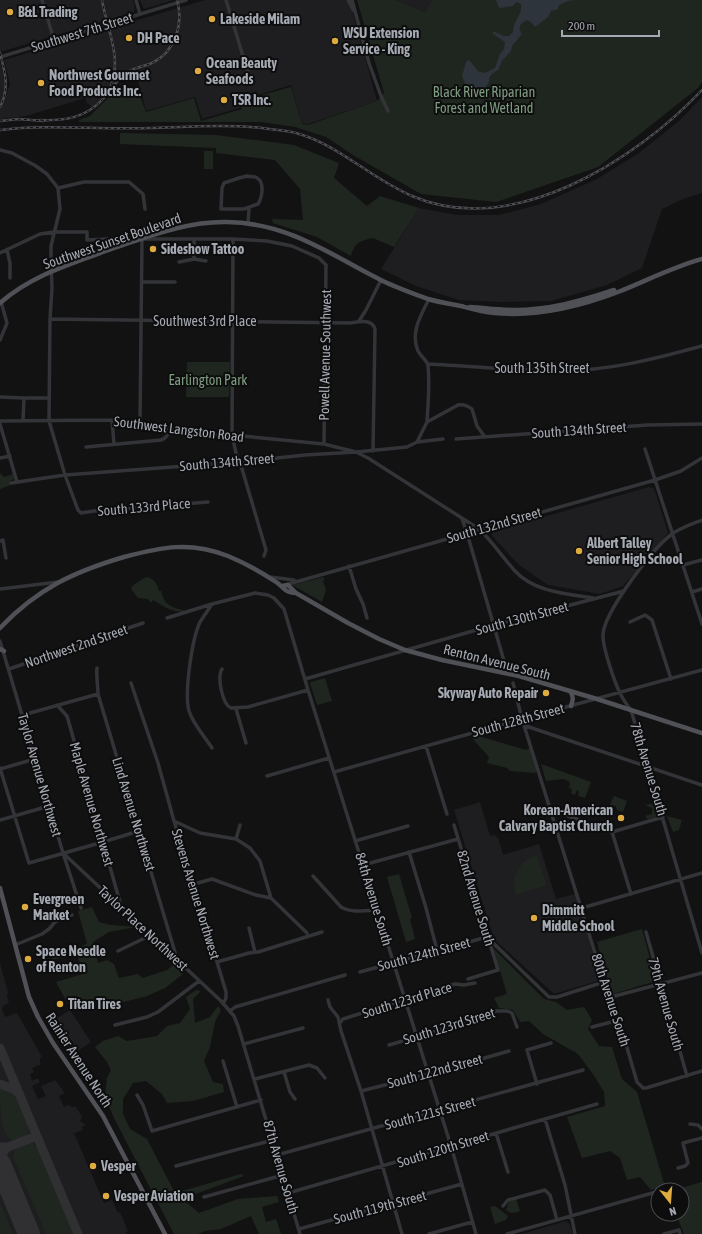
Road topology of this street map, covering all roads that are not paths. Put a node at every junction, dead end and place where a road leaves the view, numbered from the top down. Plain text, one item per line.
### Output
1 (42, 0) edge
2 (136, 0) edge
3 (186, 0) edge
4 (226, 0) edge
5 (348, 0) edge
6 (352, 0) edge
7 (355, 11) junction
8 (140, 14) junction
9 (54, 40) junction
10 (0, 57) edge
11 (249, 76) dead end
12 (388, 111) dead end
13 (0, 150) edge
14 (58, 188) junction
15 (145, 208) dead end
16 (249, 209) junction
17 (248, 223) junction
18 (54, 232) junction
19 (142, 239) junction
20 (194, 239) junction
21 (233, 239) junction
22 (128, 243) junction
23 (7, 250) junction
24 (0, 253) edge
25 (702, 256) edge
26 (194, 259) junction
27 (702, 259) edge
28 (206, 261) dead end
29 (179, 262) dead end
30 (50, 271) junction
31 (10, 278) dead end
32 (381, 280) junction
33 (142, 282) junction
34 (175, 282) dead end
35 (429, 299) junction
36 (0, 302) edge
37 (461, 306) junction
38 (50, 319) junction
39 (141, 321) junction
40 (234, 321) junction
41 (359, 321) junction
42 (326, 323) junction
43 (0, 340) edge
44 (702, 346) edge
45 (428, 364) junction
46 (0, 397) edge
47 (24, 398) junction
48 (49, 398) junction
49 (49, 420) junction
50 (112, 420) junction
51 (23, 421) junction
52 (0, 422) edge
53 (140, 422) junction
54 (428, 422) junction
55 (702, 424) edge
56 (170, 428) junction
57 (232, 435) junction
58 (484, 437) junction
59 (443, 439) dead end
60 (456, 439) dead end
61 (417, 442) junction
62 (114, 444) junction
63 (324, 444) junction
64 (86, 447) dead end
65 (645, 449) dead end
66 (373, 451) junction
67 (356, 452) junction
68 (10, 456) junction
69 (0, 458) edge
70 (702, 458) edge
71 (240, 462) junction
72 (65, 475) junction
73 (655, 480) junction
74 (17, 482) junction
75 (11, 483) dead end
76 (208, 502) dead end
77 (461, 518) junction
78 (702, 520) edge
79 (479, 529) junction
80 (468, 533) junction
81 (673, 534) junction
82 (1, 541) edge
83 (264, 556) dead end
84 (6, 558) dead end
85 (702, 560) edge
86 (683, 565) junction
87 (349, 566) junction
88 (270, 577) junction
89 (297, 581) junction
90 (59, 582) junction
91 (282, 586) junction
92 (0, 589) edge
93 (702, 589) edge
94 (624, 591) junction
95 (692, 592) junction
96 (593, 598) junction
97 (212, 604) junction
98 (167, 618) dead end
99 (367, 618) dead end
100 (702, 621) edge
101 (630, 622) dead end
102 (143, 623) dead end
103 (494, 625) junction
104 (0, 628) edge
105 (0, 641) edge
106 (2, 650) edge
107 (405, 650) junction
108 (504, 661) dead end
109 (97, 668) dead end
110 (222, 668) dead end
111 (9, 669) junction
112 (702, 670) edge
113 (305, 679) junction
114 (670, 679) junction
115 (131, 683) dead end
116 (513, 683) dead end
117 (308, 690) junction
118 (570, 691) junction
119 (620, 693) junction
120 (98, 694) junction
121 (597, 699) junction
122 (57, 705) junction
123 (571, 706) junction
124 (236, 709) junction
125 (631, 710) junction
126 (23, 715) junction
127 (522, 718) junction
128 (526, 726) junction
129 (702, 732) edge
130 (246, 743) dead end
131 (426, 746) junction
132 (212, 748) dead end
133 (329, 758) junction
134 (35, 759) junction
135 (0, 769) edge
136 (649, 769) junction
137 (334, 772) junction
138 (267, 776) dead end
139 (702, 785) edge
140 (49, 806) junction
141 (552, 810) junction
142 (447, 814) dead end
143 (14, 816) junction
144 (663, 817) junction
145 (0, 820) edge
146 (174, 821) junction
147 (454, 825) dead end
148 (240, 826) dead end
149 (408, 826) dead end
150 (139, 831) junction
151 (612, 832) junction
152 (236, 839) junction
153 (458, 839) junction
154 (355, 841) junction
155 (103, 842) junction
156 (409, 852) junction
157 (63, 853) junction
158 (363, 865) junction
159 (702, 873) edge
160 (313, 876) dead end
161 (681, 879) junction
162 (194, 884) junction
163 (0, 888) edge
164 (631, 894) junction
165 (271, 898) junction
166 (121, 907) junction
167 (81, 908) dead end
168 (582, 908) junction
169 (377, 910) junction
170 (72, 915) dead end
171 (249, 928) dead end
172 (322, 932) dead end
173 (646, 932) dead end
174 (307, 933) dead end
175 (151, 935) junction
176 (487, 937) junction
177 (15, 945) junction
178 (437, 950) junction
179 (118, 951) dead end
180 (255, 952) junction
181 (702, 953) edge
182 (178, 960) junction
183 (217, 962) junction
184 (394, 962) junction
185 (498, 970) joint
186 (360, 972) dead end
187 (702, 973) edge
188 (345, 975) dead end
189 (468, 979) dead end
190 (199, 981) junction
191 (604, 982) junction
192 (475, 983) dead end
193 (660, 984) junction
194 (611, 997) junction
195 (328, 1000) dead end
196 (405, 1000) junction
197 (224, 1004) junction
198 (230, 1011) junction
199 (619, 1020) junction
200 (340, 1023) junction
201 (114, 1025) dead end
202 (518, 1027) dead end
203 (303, 1028) dead end
204 (592, 1028) dead end
205 (417, 1036) junction
206 (551, 1043) dead end
207 (244, 1044) junction
208 (389, 1045) dead end
209 (509, 1051) dead end
210 (223, 1061) dead end
211 (583, 1070) dead end
212 (284, 1072) junction
213 (702, 1072) edge
214 (429, 1074) junction
215 (687, 1076) junction
216 (325, 1078) dead end
217 (255, 1079) junction
218 (537, 1084) junction
219 (361, 1091) junction
220 (137, 1095) dead end
221 (295, 1099) dead end
222 (261, 1100) junction
223 (597, 1104) dead end
224 (237, 1107) junction
225 (440, 1110) junction
226 (546, 1119) junction
227 (690, 1124) dead end
228 (702, 1128) edge
229 (372, 1129) junction
230 (496, 1133) junction
231 (702, 1138) edge
232 (272, 1140) junction
233 (451, 1146) junction
234 (277, 1155) junction
235 (176, 1166) dead end
236 (382, 1167) junction
237 (678, 1168) dead end
238 (508, 1172) dead end
239 (283, 1175) junction
240 (462, 1184) junction
241 (288, 1193) junction
242 (650, 1194) edge
243 (204, 1197) dead end
244 (393, 1203) junction
245 (503, 1206) dead end
246 (572, 1216) junction
247 (557, 1220) junction
248 (472, 1222) junction
249 (299, 1229) junction
250 (679, 1232) edge
251 (165, 1234) edge
252 (300, 1234) edge
253 (402, 1234) edge
254 (429, 1234) edge
255 (476, 1234) edge
256 (507, 1234) edge
257 (575, 1234) edge
258 (664, 1234) edge

1 - 9 street
2 - 8 street
3 - 8 street, Southwest 7th Street
4 - 11 street
5 - 7 street
6 - 7 street
7 - 12 street
8 - 9 street, Southwest 7th Street
9 - 10 street, Southwest 7th Street
13 - 14 street
14 - 15 street
14 - 18 street
16 - 16 street
16 - 17 street
17 - 19 main road, Southwest Sunset Boulevard
17 - 32 main road, Southwest Sunset Boulevard
18 - 22 street
18 - 23 street
18 - 30 street
19 - 20 street
19 - 22 main road, Southwest Sunset Boulevard
19 - 33 street
20 - 21 street
20 - 26 street
21 - 40 street
21 - 42 street, Powell Avenue Southwest
22 - 30 main road, Southwest Sunset Boulevard
23 - 24 street
23 - 31 street
25 - 37 main road, Southwest Sunset Boulevard
26 - 28 street
26 - 29 street
27 - 37 main road, Southwest Sunset Boulevard
30 - 36 main road, Southwest Sunset Boulevard
30 - 38 street
32 - 35 main road, Southwest Sunset Boulevard
32 - 41 street
33 - 34 street
33 - 39 street
35 - 37 main road, Southwest Sunset Boulevard
35 - 45 street
36 - 43 street
38 - 39 street, Southwest 3rd Place
38 - 48 street
39 - 40 street, Southwest 3rd Place
39 - 53 street
40 - 42 street, Southwest 3rd Place
40 - 57 street
41 - 42 street, Southwest 3rd Place
41 - 66 street
42 - 63 street, Powell Avenue Southwest
44 - 45 street, South 135th Street
45 - 54 street
46 - 47 street
47 - 48 street
47 - 51 street
48 - 49 street
49 - 50 street, Southwest Langston Road
49 - 51 street, Southwest Langston Road
49 - 72 street
50 - 53 street, Southwest Langston Road
50 - 62 street
51 - 52 street, Southwest Langston Road
52 - 68 street
53 - 56 street, Southwest Langston Road
54 - 58 street
54 - 61 street
55 - 58 street, South 134th Street
56 - 57 street, Southwest Langston Road
56 - 62 street
57 - 63 street, Southwest Langston Road
57 - 71 street
58 - 60 street, South 134th Street
59 - 61 street, South 134th Street
61 - 66 street, South 134th Street
62 - 64 street
63 - 67 street, Southwest Langston Road
65 - 73 street
66 - 67 street, South 134th Street
67 - 71 street, South 134th Street
67 - 77 street
68 - 69 street
68 - 74 street
70 - 73 street, South 132nd Street
71 - 72 street, South 134th Street
71 - 83 street
72 - 74 street, South 134th Street
72 - 76 street, South 133rd Place
73 - 79 street, South 132nd Street
73 - 81 street
74 - 75 street, South 134th Street
77 - 79 street
77 - 80 street
78 - 81 street, 78th Avenue South
79 - 80 street, South 132nd Street
79 - 96 street
80 - 87 street, South 132nd Street
80 - 103 street
81 - 86 street
81 - 94 street, 78th Avenue South
82 - 84 street
85 - 86 street
86 - 95 street
87 - 89 street, South 132nd Street
87 - 99 street
88 - 89 street
88 - 90 main road, Renton Avenue South
88 - 91 main road, Renton Avenue South
89 - 91 street, South 132nd Street
90 - 92 street
90 - 104 main road, Renton Avenue South
91 - 107 main road, Renton Avenue South
93 - 95 street
94 - 96 street, South 130th Street
94 - 119 street, 78th Avenue South
95 - 100 street
96 - 103 street, South 130th Street
97 - 98 street
97 - 113 street, 84th Avenue South
97 - 132 street
101 - 114 street
102 - 111 street, Northwest 2nd Street
103 - 107 street, South 130th Street
103 - 108 street
105 - 106 street, Taylor Avenue Northwest
106 - 111 street, Taylor Avenue Northwest
107 - 113 street, South 130th Street
107 - 118 main road, Renton Avenue South
109 - 120 street, Lind Avenue Northwest
110 - 124 street
111 - 126 street, Taylor Avenue Northwest
112 - 114 street, South 128th Street
113 - 117 street, 84th Avenue South
114 - 119 street, South 128th Street
115 - 146 street, Stevens Avenue Northwest
116 - 127 street, 80th Avenue South
117 - 124 street
117 - 133 street, 84th Avenue South
118 - 121 main road, Renton Avenue South
118 - 123 main road
119 - 121 street, South 128th Street
119 - 125 street, 78th Avenue South
120 - 122 street
120 - 150 street, Lind Avenue Northwest
121 - 123 street, South 128th Street
121 - 125 main road, Renton Avenue South
122 - 126 street
122 - 155 street, Maple Avenue Northwest
123 - 127 street, South 128th Street
124 - 130 street
125 - 129 main road, Renton Avenue South
125 - 136 street, 78th Avenue South
126 - 134 street, Taylor Avenue Northwest
127 - 128 street, 80th Avenue South
127 - 131 street, South 128th Street
128 - 136 street
128 - 141 street, 80th Avenue South
131 - 137 street, South 128th Street
131 - 142 street
133 - 137 street, 84th Avenue South
133 - 138 street
134 - 135 street
134 - 140 street, Taylor Avenue Northwest
135 - 143 street
136 - 139 street
136 - 144 street, 78th Avenue South
137 - 154 street, 84th Avenue South
140 - 143 street
140 - 157 street, Taylor Avenue Northwest
141 - 151 street
141 - 168 street, 80th Avenue South
143 - 145 street
143 - 157 street
144 - 151 street
144 - 161 street, 78th Avenue South
146 - 152 street
146 - 162 street, Stevens Avenue Northwest
147 - 153 street, 82nd Avenue South
148 - 152 street
149 - 154 street
150 - 155 street
150 - 182 street, Lind Avenue Northwest
151 - 164 street
152 - 165 street
153 - 156 street
153 - 176 street, 82nd Avenue South
154 - 158 street, 84th Avenue South
155 - 157 street
155 - 166 street, Maple Avenue Northwest
156 - 158 street
156 - 178 street
157 - 166 street, Taylor Place Northwest
157 - 167 street, Taylor Avenue Northwest
158 - 169 street, 84th Avenue South
159 - 161 street
160 - 169 street
161 - 164 street
161 - 181 street, 78th Avenue South
162 - 165 street
162 - 183 street, Stevens Avenue Northwest
163 - 177 main road, Rainier Avenue North
164 - 168 street
165 - 174 street
166 - 175 street, Taylor Place Northwest
168 - 191 street, 80th Avenue South
169 - 184 street, 84th Avenue South
170 - 177 street
171 - 180 street
172 - 180 street
173 - 193 street, 79th Avenue South
175 - 179 street
175 - 182 street, Taylor Place Northwest
176 - 178 street, South 124th Street
176 - 185 street, 82nd Avenue South
176 - 191 street
177 - 251 main road, Rainier Avenue North
178 - 184 street, South 124th Street
180 - 183 street
182 - 190 street, Taylor Place Northwest
183 - 197 street, Stevens Avenue Northwest
184 - 186 street, South 124th Street
184 - 196 street, 84th Avenue South
185 - 189 street, South 123rd Place
187 - 193 street
188 - 198 street
190 - 197 street, Taylor Place Northwest
190 - 201 street
191 - 194 street, 80th Avenue South
192 - 196 street, South 123rd Place
193 - 194 street
193 - 215 street, 79th Avenue South
194 - 199 street, 80th Avenue South
195 - 200 street
196 - 200 street, South 123rd Place
196 - 205 street, 84th Avenue South
197 - 198 street
198 - 207 street
199 - 204 street
199 - 215 street, 80th Avenue South
200 - 219 street
202 - 205 street, South 123rd Street
203 - 207 street
205 - 208 street, South 123rd Street
205 - 214 street, 84th Avenue South
206 - 218 street
207 - 217 street
209 - 214 street, South 122nd Street
210 - 224 street
211 - 218 street, South 121st Street
212 - 216 street
212 - 217 street
212 - 221 street
213 - 215 street
214 - 219 street, South 122nd Street
214 - 225 street, 84th Avenue South
217 - 222 street
218 - 225 street, South 121st Street
219 - 229 street
220 - 224 street
222 - 224 street
222 - 232 street, 87th Avenue South
223 - 226 street, South 120th Street
225 - 229 street, South 121st Street
225 - 233 street, 84th Avenue South
226 - 230 street, South 120th Street
226 - 246 street
227 - 228 street
229 - 234 street, South 121st Street
229 - 236 street
230 - 233 street, South 120th Street
230 - 238 street
231 - 237 street
232 - 234 street, 87th Avenue South
232 - 235 street
233 - 236 street, South 120th Street
233 - 240 street, 84th Avenue South
234 - 239 street, 87th Avenue South
236 - 241 street, South 120th Street
236 - 244 street
239 - 241 street, 87th Avenue South
239 - 243 street
240 - 244 street, South 119th Street
240 - 248 street, 84th Avenue South
241 - 249 street, 87th Avenue South
242 - 246 street
244 - 249 street, South 119th Street
244 - 253 street
245 - 247 street
246 - 247 street
246 - 257 street
247 - 256 street
248 - 254 street
248 - 255 street, 84th Avenue South
249 - 252 street, 87th Avenue South
250 - 258 street

